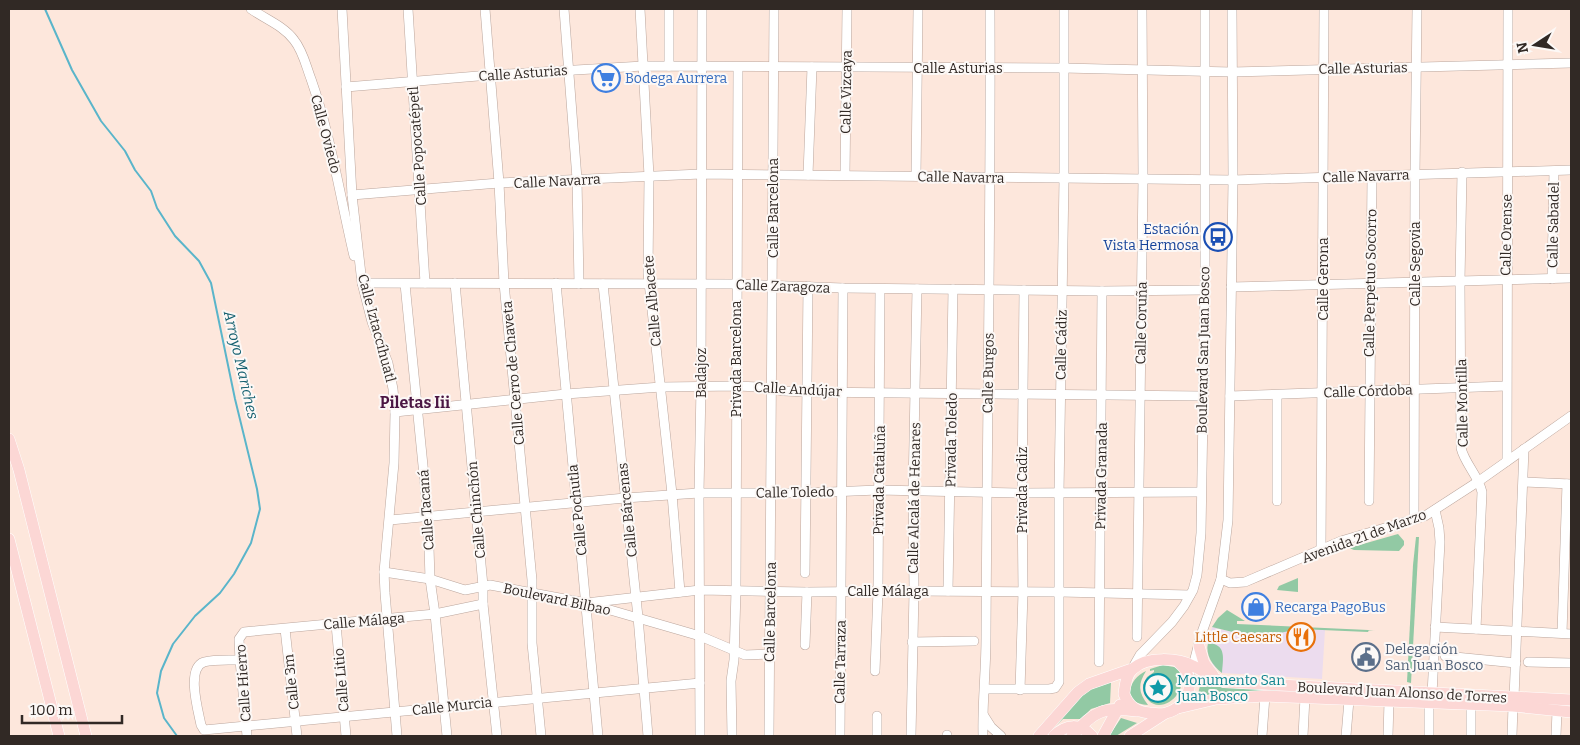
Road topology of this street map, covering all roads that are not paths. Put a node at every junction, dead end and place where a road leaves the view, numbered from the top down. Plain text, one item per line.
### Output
1 (251, 9) edge
2 (342, 9) edge
3 (408, 9) edge
4 (485, 9) edge
5 (564, 9) edge
6 (640, 9) edge
7 (669, 9) edge
8 (702, 9) edge
9 (774, 9) edge
10 (847, 9) edge
11 (918, 9) edge
12 (990, 9) edge
13 (1064, 9) edge
14 (1142, 9) edge
15 (1205, 9) edge
16 (1232, 9) edge
17 (1324, 9) edge
18 (1417, 9) edge
19 (1508, 9) edge
20 (1571, 63) edge
21 (1507, 64) junction
22 (643, 66) junction
23 (669, 66) junction
24 (703, 66) junction
25 (812, 66) junction
26 (774, 67) junction
27 (847, 67) junction
28 (738, 68) junction
29 (918, 68) junction
30 (990, 68) junction
31 (1063, 68) junction
32 (1417, 68) junction
33 (1324, 69) junction
34 (567, 70) junction
35 (1142, 70) junction
36 (1205, 72) junction
37 (1232, 72) junction
38 (490, 75) junction
39 (412, 81) junction
40 (346, 87) junction
41 (1571, 170) edge
42 (1554, 171) junction
43 (1462, 172) junction
44 (1507, 172) junction
45 (702, 174) junction
46 (773, 174) junction
47 (1415, 174) junction
48 (737, 175) junction
49 (808, 175) junction
50 (845, 175) junction
51 (649, 176) junction
52 (916, 176) junction
53 (1372, 176) junction
54 (990, 178) junction
55 (1064, 178) junction
56 (1143, 178) junction
57 (1323, 178) junction
58 (577, 179) junction
59 (1204, 179) junction
60 (1233, 180) junction
61 (499, 183) junction
62 (421, 190) junction
63 (352, 195) junction
64 (1571, 278) edge
65 (1552, 279) junction
66 (1506, 280) junction
67 (1460, 281) junction
68 (1415, 282) junction
69 (362, 283) junction
70 (425, 283) junction
71 (455, 283) junction
72 (504, 283) junction
73 (556, 283) junction
74 (1370, 283) junction
75 (405, 284) junction
76 (579, 284) junction
77 (603, 284) junction
78 (701, 284) junction
79 (737, 284) junction
80 (772, 284) junction
81 (648, 285) junction
82 (1323, 285) junction
83 (808, 286) junction
84 (1231, 287) junction
85 (844, 288) junction
86 (880, 288) junction
87 (917, 289) junction
88 (953, 289) junction
89 (988, 289) junction
90 (1024, 290) junction
91 (1061, 290) junction
92 (1205, 290) junction
93 (1102, 291) junction
94 (1142, 291) junction
95 (701, 386) junction
96 (737, 386) junction
97 (1506, 386) junction
98 (661, 387) junction
99 (1461, 388) junction
100 (772, 389) junction
101 (1414, 389) junction
102 (614, 390) junction
103 (1369, 390) junction
104 (807, 392) junction
105 (844, 392) junction
106 (880, 392) junction
107 (916, 392) junction
108 (952, 392) junction
109 (987, 392) junction
110 (1024, 393) junction
111 (1323, 393) junction
112 (566, 394) junction
113 (1060, 394) junction
114 (1102, 394) junction
115 (1139, 395) junction
116 (1277, 395) junction
117 (1202, 396) junction
118 (1230, 396) junction
119 (516, 399) junction
120 (467, 405) junction
121 (419, 410) junction
122 (395, 412) junction
123 (1571, 416) edge
124 (9, 439) edge
125 (1524, 449) junction
126 (1507, 461) junction
127 (1479, 481) junction
128 (1524, 482) junction
129 (1569, 484) edge
130 (878, 490) junction
131 (842, 491) junction
132 (912, 491) junction
133 (950, 491) junction
134 (987, 491) junction
135 (1201, 492) junction
136 (699, 493) junction
137 (736, 493) junction
138 (806, 493) junction
139 (1022, 493) junction
140 (1059, 493) junction
141 (1101, 493) junction
142 (1139, 493) junction
143 (672, 494) junction
144 (771, 494) junction
145 (626, 498) junction
146 (1277, 501) dead end
147 (1368, 501) dead end
148 (576, 503) junction
149 (526, 508) junction
150 (1435, 510) junction
151 (476, 512) junction
152 (428, 516) junction
153 (390, 520) junction
154 (1414, 520) junction
155 (9, 540) edge
156 (1321, 550) junction
157 (384, 572) junction
158 (805, 573) dead end
159 (430, 579) junction
160 (1221, 580) junction
161 (1245, 582) junction
162 (483, 586) junction
163 (700, 590) junction
164 (736, 590) junction
165 (771, 591) junction
166 (878, 591) junction
167 (914, 591) junction
168 (948, 591) junction
169 (533, 592) junction
170 (680, 592) junction
171 (807, 592) junction
172 (842, 592) junction
173 (986, 592) junction
174 (1023, 592) junction
175 (1060, 592) junction
176 (1099, 594) junction
177 (1138, 594) junction
178 (1190, 595) junction
179 (636, 596) junction
180 (1216, 596) junction
181 (586, 603) junction
182 (483, 604) junction
183 (435, 614) junction
184 (638, 618) junction
185 (386, 619) junction
186 (336, 624) junction
187 (1435, 627) junction
188 (285, 628) junction
189 (1476, 629) junction
190 (1517, 631) junction
191 (244, 632) joint
192 (1567, 634) edge
193 (700, 636) junction
194 (1137, 637) dead end
195 (974, 641) dead end
196 (912, 642) junction
197 (805, 645) dead end
198 (1199, 646) junction
199 (734, 650) junction
200 (770, 654) junction
201 (1445, 656) dead end
202 (240, 660) junction
203 (1099, 662) dead end
204 (1178, 662) junction
205 (1516, 662) junction
206 (1528, 662) dead end
207 (1571, 663) edge
208 (1194, 666) junction
209 (1132, 669) junction
210 (875, 671) dead end
211 (1189, 677) junction
212 (1217, 680) junction
213 (700, 683) junction
214 (644, 688) junction
215 (985, 689) junction
216 (1020, 690) junction
217 (594, 692) junction
218 (1124, 694) junction
219 (1265, 696) junction
220 (1305, 697) junction
221 (537, 698) junction
222 (1430, 698) junction
223 (1349, 700) junction
224 (1571, 700) edge
225 (1389, 701) junction
226 (494, 702) junction
227 (1514, 702) junction
228 (1471, 705) junction
229 (444, 707) junction
230 (1178, 708) junction
231 (1119, 709) junction
232 (395, 711) junction
233 (1137, 711) junction
234 (1557, 712) junction
235 (1571, 712) edge
236 (1164, 714) junction
237 (983, 715) junction
238 (877, 716) dead end
239 (344, 717) junction
240 (295, 722) junction
241 (247, 731) edge
242 (1076, 732) edge
243 (995, 735) edge
244 (59, 736) edge
245 (86, 736) edge
246 (297, 736) edge
247 (346, 736) edge
248 (397, 736) edge
249 (447, 736) edge
250 (498, 736) edge
251 (541, 736) edge
252 (598, 736) edge
253 (648, 736) edge
254 (700, 736) edge
255 (732, 736) edge
256 (769, 736) edge
257 (840, 736) edge
258 (876, 736) edge
259 (911, 736) edge
260 (983, 736) edge
261 (1039, 736) edge
262 (1054, 736) edge
263 (1092, 736) edge
264 (1103, 736) edge
265 (1130, 736) edge
266 (1262, 736) edge
267 (1303, 736) edge
268 (1346, 736) edge
269 (1388, 736) edge
270 (1428, 736) edge
271 (1471, 736) edge
272 (1512, 736) edge
273 (1556, 736) edge

1 - 69 street, Calle Oviedo
2 - 40 street, Calle Iztaccíhuatl
3 - 39 street, Calle Popocatépetl
4 - 38 street, Calle Cerro de Chaveta
5 - 34 street
6 - 22 street, Calle Albacete
7 - 23 street
8 - 24 street, Badajoz
9 - 26 street, Calle Barcelona
10 - 27 street, Calle Vizcaya
11 - 29 street
12 - 30 street, Calle Burgos
13 - 31 street, Calle Cádiz
14 - 35 street, Calle Coruña
15 - 36 street, Boulevard San Juan Bosco
16 - 37 street, Boulevard San Juan Bosco
17 - 33 street, Calle Gerona
18 - 32 street, Calle Segovia
19 - 21 street, Calle Orense
20 - 21 street, Calle Asturias
21 - 32 street, Calle Asturias
21 - 44 street, Calle Orense
22 - 23 street, Calle Asturias
22 - 34 street, Calle Asturias
22 - 51 street, Calle Albacete
23 - 24 street, Calle Asturias
24 - 28 street, Calle Asturias
24 - 45 street, Badajoz
25 - 26 street, Calle Asturias
25 - 27 street, Calle Asturias
25 - 49 street
26 - 28 street, Calle Asturias
26 - 46 street, Calle Barcelona
27 - 29 street, Calle Asturias
27 - 50 street, Calle Vizcaya
28 - 48 street, Privada Barcelona
29 - 30 street, Calle Asturias
29 - 52 street
30 - 31 street, Calle Asturias
30 - 54 street, Calle Burgos
31 - 35 street, Calle Asturias
31 - 55 street, Calle Cádiz
32 - 33 street, Calle Asturias
32 - 47 street, Calle Segovia
33 - 37 street, Calle Asturias
33 - 57 street, Calle Gerona
34 - 38 street, Calle Asturias
34 - 58 street
35 - 36 street, Calle Asturias
35 - 56 street, Calle Coruña
36 - 37 street, Calle Asturias
36 - 59 street, Boulevard San Juan Bosco
37 - 60 street, Boulevard San Juan Bosco
38 - 39 street, Calle Asturias
38 - 61 street, Calle Cerro de Chaveta
39 - 40 street, Calle Asturias
39 - 62 street, Calle Popocatépetl
40 - 63 street, Calle Iztaccíhuatl
41 - 42 street, Calle Navarra
42 - 44 street, Calle Navarra
42 - 65 street, Calle Sabadel
43 - 44 street, Calle Navarra
43 - 47 street, Calle Navarra
43 - 67 street, Calle Montilla
44 - 66 street, Calle Orense
45 - 48 street, Calle Navarra
45 - 51 street, Calle Navarra
45 - 78 street, Badajoz
46 - 48 street, Calle Navarra
46 - 49 street, Calle Navarra
46 - 80 street, Calle Barcelona
47 - 53 street, Calle Navarra
47 - 68 street, Calle Segovia
48 - 79 street, Privada Barcelona
49 - 50 street, Calle Navarra
50 - 52 street, Calle Navarra
51 - 58 street, Calle Navarra
51 - 81 street, Calle Albacete
52 - 54 street, Calle Navarra
53 - 57 street, Calle Navarra
53 - 74 street, Calle Perpetuo Socorro
54 - 55 street, Calle Navarra
54 - 89 street, Calle Burgos
55 - 56 street, Calle Navarra
55 - 91 street, Calle Cádiz
56 - 59 street, Calle Navarra
56 - 94 street, Calle Coruña
57 - 60 street, Calle Navarra
57 - 82 street, Calle Gerona
58 - 61 street, Calle Navarra
58 - 76 street
59 - 60 street, Calle Navarra
59 - 92 street, Boulevard San Juan Bosco
60 - 84 street, Boulevard San Juan Bosco
61 - 62 street, Calle Navarra
61 - 72 street, Calle Cerro de Chaveta
62 - 63 street, Calle Navarra
62 - 70 street, Calle Popocatépetl
63 - 69 street, Calle Iztaccíhuatl
64 - 65 street
65 - 66 street
66 - 67 street
66 - 97 street, Calle Orense
67 - 68 street
67 - 99 street, Calle Montilla
68 - 74 street
68 - 101 street, Calle Segovia
69 - 75 street, Calle Zaragoza
69 - 122 street, Calle Iztaccíhuatl
70 - 71 street, Calle Zaragoza
70 - 75 street, Calle Zaragoza
71 - 72 street, Calle Zaragoza
71 - 120 street, Calle Chinchón
72 - 73 street, Calle Zaragoza
72 - 119 street, Calle Cerro de Chaveta
73 - 76 street, Calle Zaragoza
73 - 112 street, Calle Pochutla
74 - 82 street
74 - 103 street, Calle Perpetuo Socorro
75 - 121 street, Calle Tacaná
76 - 77 street, Calle Zaragoza
77 - 81 street, Calle Zaragoza
77 - 102 street, Calle Bárcenas
78 - 79 street, Calle Zaragoza
78 - 81 street, Calle Zaragoza
78 - 95 street, Badajoz
79 - 80 street, Calle Zaragoza
79 - 96 street, Privada Barcelona
80 - 83 street, Calle Zaragoza
80 - 100 street, Calle Barcelona
81 - 98 street, Calle Albacete
82 - 84 street
82 - 111 street, Calle Gerona
83 - 85 street, Calle Zaragoza
83 - 104 street
84 - 118 street, Boulevard San Juan Bosco
85 - 86 street, Calle Zaragoza
85 - 105 street, Calle Tarraza
86 - 87 street, Calle Zaragoza
86 - 106 street, Privada Cataluña
87 - 88 street, Calle Zaragoza
87 - 107 street, Calle Alcalá de Henares
88 - 89 street, Calle Zaragoza
88 - 108 street, Privada Toledo
89 - 90 street, Calle Zaragoza
89 - 109 street, Calle Burgos
90 - 91 street, Calle Zaragoza
90 - 110 street, Privada Cadiz
91 - 93 street, Calle Zaragoza
91 - 113 street, Calle Cádiz
92 - 94 street, Calle Zaragoza
92 - 117 street, Boulevard San Juan Bosco
93 - 94 street, Calle Zaragoza
93 - 114 street, Privada Granada
94 - 115 street, Calle Coruña
95 - 96 street, Calle Andújar
95 - 98 street, Calle Andújar
95 - 136 street, Badajoz
96 - 100 street, Calle Andújar
96 - 137 street, Privada Barcelona
97 - 99 street, Calle Córdoba
97 - 126 street, Calle Orense
98 - 102 street, Calle Andújar
98 - 143 street, Calle Albacete
99 - 101 street, Calle Córdoba
99 - 127 street, Calle Montilla
100 - 104 street, Calle Andújar
100 - 144 street, Calle Barcelona
101 - 103 street, Calle Córdoba
101 - 154 street, Calle Segovia
102 - 112 street, Calle Andújar
102 - 145 street, Calle Bárcenas
103 - 111 street, Calle Córdoba
103 - 147 street, Calle Perpetuo Socorro
104 - 105 street, Calle Andújar
104 - 138 street
105 - 106 street, Calle Andújar
105 - 131 street, Calle Tarraza
106 - 107 street, Calle Andújar
106 - 130 street, Privada Cataluña
107 - 108 street, Calle Andújar
107 - 132 street, Calle Alcalá de Henares
108 - 109 street, Calle Andújar
108 - 133 street, Privada Toledo
109 - 110 street, Calle Andújar
109 - 134 street, Calle Burgos
110 - 113 street, Calle Andújar
110 - 139 street, Privada Cadiz
111 - 116 street, Calle Córdoba
111 - 156 street, Calle Gerona
112 - 119 street, Calle Andújar
112 - 148 street, Calle Pochutla
113 - 114 street, Calle Andújar
113 - 140 street, Calle Cádiz
114 - 115 street, Calle Andújar
114 - 141 street, Privada Granada
115 - 117 street, Calle Andújar
115 - 142 street, Calle Coruña
116 - 118 street, Calle Córdoba
116 - 146 street
117 - 135 street, Boulevard San Juan Bosco
118 - 160 street, Boulevard San Juan Bosco
119 - 120 street, Calle Andújar
119 - 149 street, Calle Cerro de Chaveta
120 - 121 street, Calle Andújar
120 - 151 street, Calle Chinchón
121 - 122 street, Calle Andújar
121 - 152 street, Calle Tacaná
122 - 153 street, Calle Iztaccíhuatl
123 - 125 street, Avenida 21 de Marzo
124 - 245 main road
125 - 126 street, Avenida 21 de Marzo
125 - 128 street
126 - 127 street, Avenida 21 de Marzo
127 - 150 street, Avenida 21 de Marzo
127 - 189 street, Calle Montilla
128 - 129 street
128 - 190 street
129 - 192 street
130 - 131 street, Calle Toledo
130 - 132 street, Calle Toledo
130 - 166 street, Privada Cataluña
131 - 138 street, Calle Toledo
131 - 172 street, Calle Tarraza
132 - 133 street, Calle Toledo
132 - 167 street, Calle Alcalá de Henares
133 - 134 street, Calle Toledo
133 - 168 street, Privada Toledo
134 - 139 street, Calle Toledo
134 - 173 street, Calle Burgos
135 - 142 street, Calle Toledo
135 - 178 street, Boulevard San Juan Bosco
136 - 137 street, Calle Toledo
136 - 143 street, Calle Toledo
136 - 163 street, Badajoz
137 - 144 street, Calle Toledo
137 - 164 street, Privada Barcelona
138 - 144 street, Calle Toledo
138 - 158 street
139 - 140 street, Calle Toledo
139 - 174 street, Privada Cadiz
140 - 141 street, Calle Toledo
140 - 175 street, Calle Cádiz
141 - 142 street, Calle Toledo
141 - 176 street, Privada Granada
142 - 177 street, Calle Coruña
143 - 145 street, Calle Toledo
143 - 170 street, Calle Albacete
144 - 165 street, Calle Barcelona
145 - 148 street, Calle Toledo
145 - 179 street, Calle Bárcenas
148 - 149 street, Calle Toledo
148 - 181 street, Calle Pochutla
149 - 151 street, Calle Toledo
149 - 169 street, Calle Cerro de Chaveta
150 - 154 street, Avenida 21 de Marzo
150 - 187 street
151 - 152 street, Calle Toledo
151 - 162 street, Calle Chinchón
152 - 153 street, Calle Toledo
152 - 159 street, Calle Tacaná
153 - 157 street, Calle Iztaccíhuatl
154 - 156 street, Avenida 21 de Marzo
155 - 244 main road
156 - 161 street, Avenida 21 de Marzo
157 - 159 street, Boulevard Bilbao
157 - 185 street, Calle Iztaccíhuatl
159 - 162 street, Boulevard Bilbao
159 - 183 street, Calle Tacaná
160 - 161 street, Avenida 21 de Marzo
160 - 180 street, Boulevard San Juan Bosco
161 - 180 street
162 - 169 street, Boulevard Bilbao
162 - 182 street, Calle Chinchón
163 - 164 street, Calle Málaga
163 - 170 street, Calle Málaga
163 - 193 street, Badajoz
164 - 165 street, Calle Málaga
164 - 199 street, Privada Barcelona
165 - 171 street, Calle Málaga
165 - 200 street, Calle Barcelona
166 - 167 street, Calle Málaga
166 - 172 street, Calle Málaga
166 - 210 street, Privada Cataluña
167 - 168 street, Calle Málaga
167 - 196 street, Calle Alcalá de Henares
168 - 173 street, Calle Málaga
169 - 181 street, Boulevard Bilbao
169 - 221 street, Calle Cerro de Chaveta
170 - 179 street, Calle Málaga
171 - 172 street, Calle Málaga
171 - 197 street
172 - 257 street, Calle Tarraza
173 - 174 street, Calle Málaga
173 - 215 street, Calle Burgos
174 - 175 street, Calle Málaga
174 - 216 street, Privada Cadiz
175 - 176 street, Calle Málaga
175 - 216 street, Calle Cádiz
176 - 177 street, Calle Málaga
176 - 203 street, Privada Granada
177 - 178 street, Calle Málaga
177 - 194 street, Calle Coruña
178 - 209 street, Boulevard San Juan Bosco
179 - 181 street, Calle Málaga
179 - 184 street, Calle Bárcenas
180 - 198 street, Boulevard San Juan Bosco
181 - 184 street, Boulevard Bilbao
181 - 217 street, Calle Pochutla
182 - 183 street, Calle Málaga
182 - 226 street, Calle Chinchón
183 - 185 street, Calle Málaga
183 - 229 street, Calle Tacaná
184 - 193 street, Boulevard Bilbao
184 - 214 street, Calle Bárcenas
185 - 186 street, Calle Málaga
185 - 232 street, Calle Iztaccíhuatl
186 - 188 street, Calle Málaga
186 - 239 street, Calle Litio
187 - 189 street
187 - 222 street
188 - 191 street, Calle Málaga
188 - 240 street, Calle 3m
189 - 190 street
190 - 192 street
190 - 205 street
191 - 202 street, Calle Hierro
193 - 199 street, Boulevard Bilbao
193 - 213 street, Badajoz
195 - 196 street
196 - 259 street, Calle Alcalá de Henares
198 - 208 street, Boulevard San Juan Bosco
198 - 212 main road
199 - 200 street, Boulevard Bilbao
199 - 255 street, Privada Barcelona
200 - 256 street, Calle Barcelona
201 - 205 street
202 - 241 street, Calle Hierro
202 - 241 street, Calle Murcia
204 - 208 main road, Boulevard Juan Alonso de Torres
204 - 209 main road
204 - 211 main road
205 - 227 street
206 - 207 street
208 - 211 street, Boulevard San Juan Bosco
208 - 212 main road, Boulevard Juan Alonso de Torres
209 - 218 main road
209 - 261 main road
211 - 230 main road
212 - 222 main road, Boulevard Juan Alonso de Torres
213 - 214 street, Calle Murcia
213 - 254 street, Badajoz
214 - 217 street, Calle Murcia
214 - 253 street, Calle Bárcenas
215 - 216 street
215 - 237 street, Calle Burgos
217 - 221 street, Calle Murcia
217 - 252 street, Calle Pochutla
218 - 231 main road
218 - 233 main road
219 - 220 main road, Boulevard Juan Alonso de Torres
219 - 230 main road, Boulevard Juan Alonso de Torres
219 - 266 street
220 - 223 main road, Boulevard Juan Alonso de Torres
220 - 267 street
221 - 226 street, Calle Murcia
221 - 251 street, Calle Cerro de Chaveta
222 - 225 main road, Boulevard Juan Alonso de Torres
222 - 227 main road, Boulevard Juan Alonso de Torres
222 - 228 main road, Boulevard Juan Alonso de Torres
222 - 270 street
223 - 225 main road, Boulevard Juan Alonso de Torres
223 - 268 street
224 - 227 main road, Boulevard Juan Alonso de Torres
225 - 269 street
226 - 229 street, Calle Murcia
226 - 250 street, Calle Chinchón
227 - 228 main road, Boulevard Juan Alonso de Torres
227 - 234 main road, Boulevard Juan Alonso de Torres
227 - 272 street
228 - 271 street
229 - 232 street, Calle Murcia
229 - 249 street, Calle Tacaná
230 - 236 main road
231 - 233 main road
231 - 242 main road
231 - 264 main road
232 - 239 street, Calle Murcia
232 - 248 street, Calle Iztaccíhuatl
233 - 236 main road
234 - 235 main road, Boulevard Juan Alonso de Torres
234 - 273 street
236 - 265 main road
237 - 243 street
237 - 260 street, Calle Burgos
238 - 258 street
239 - 240 street, Calle Murcia
239 - 247 street, Calle Litio
240 - 241 street, Calle Murcia
240 - 246 street, Calle 3m
242 - 262 main road
242 - 263 main road

